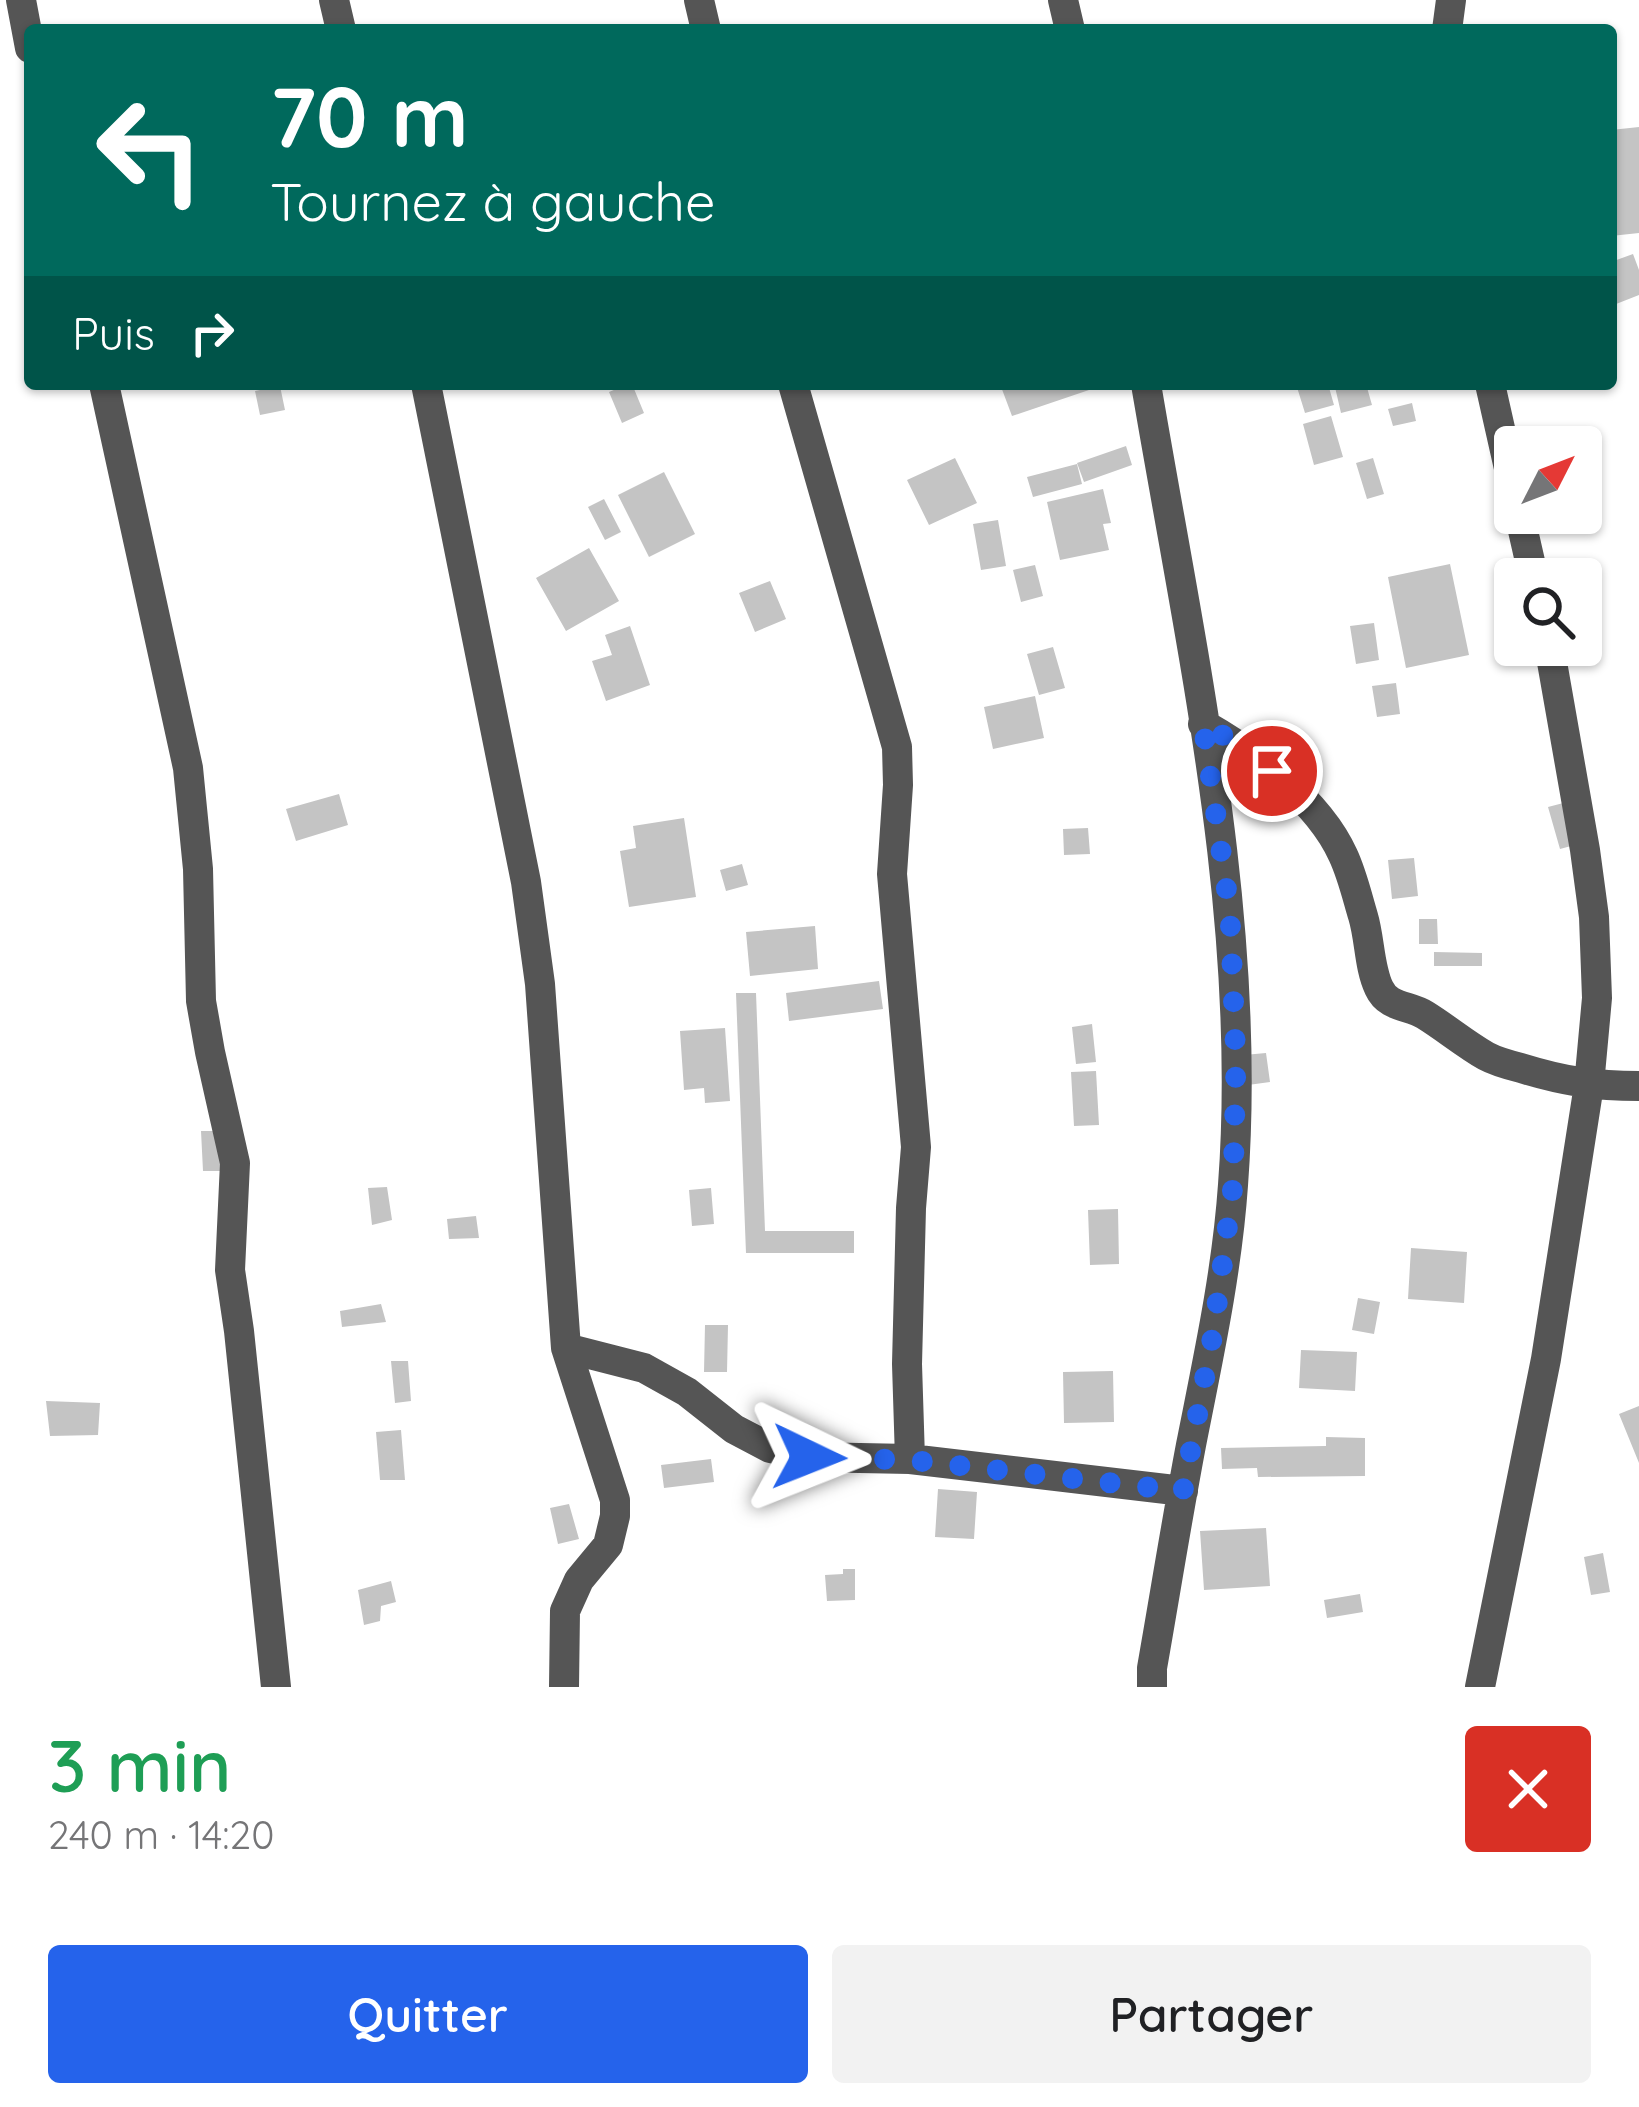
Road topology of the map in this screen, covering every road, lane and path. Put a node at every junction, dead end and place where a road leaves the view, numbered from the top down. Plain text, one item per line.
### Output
1 (105, 390) edge
2 (427, 390) edge
3 (795, 390) edge
4 (1147, 390) edge
5 (1491, 390) edge
6 (1499, 426) edge
7 (1553, 666) edge
8 (1203, 724) junction
9 (1589, 1085) junction
10 (1639, 1086) edge
11 (566, 1348) junction
12 (910, 1460) junction
13 (1183, 1491) junction
14 (276, 1687) edge
15 (564, 1687) edge
16 (1152, 1687) edge
17 (1480, 1687) edge

1 - 14 street
2 - 11 street
3 - 12 street
4 - 8 street
5 - 6 street
7 - 9 street
8 - 9 street
8 - 13 street
9 - 10 street
9 - 17 street
11 - 12 street
11 - 15 street
12 - 13 street
13 - 16 street

